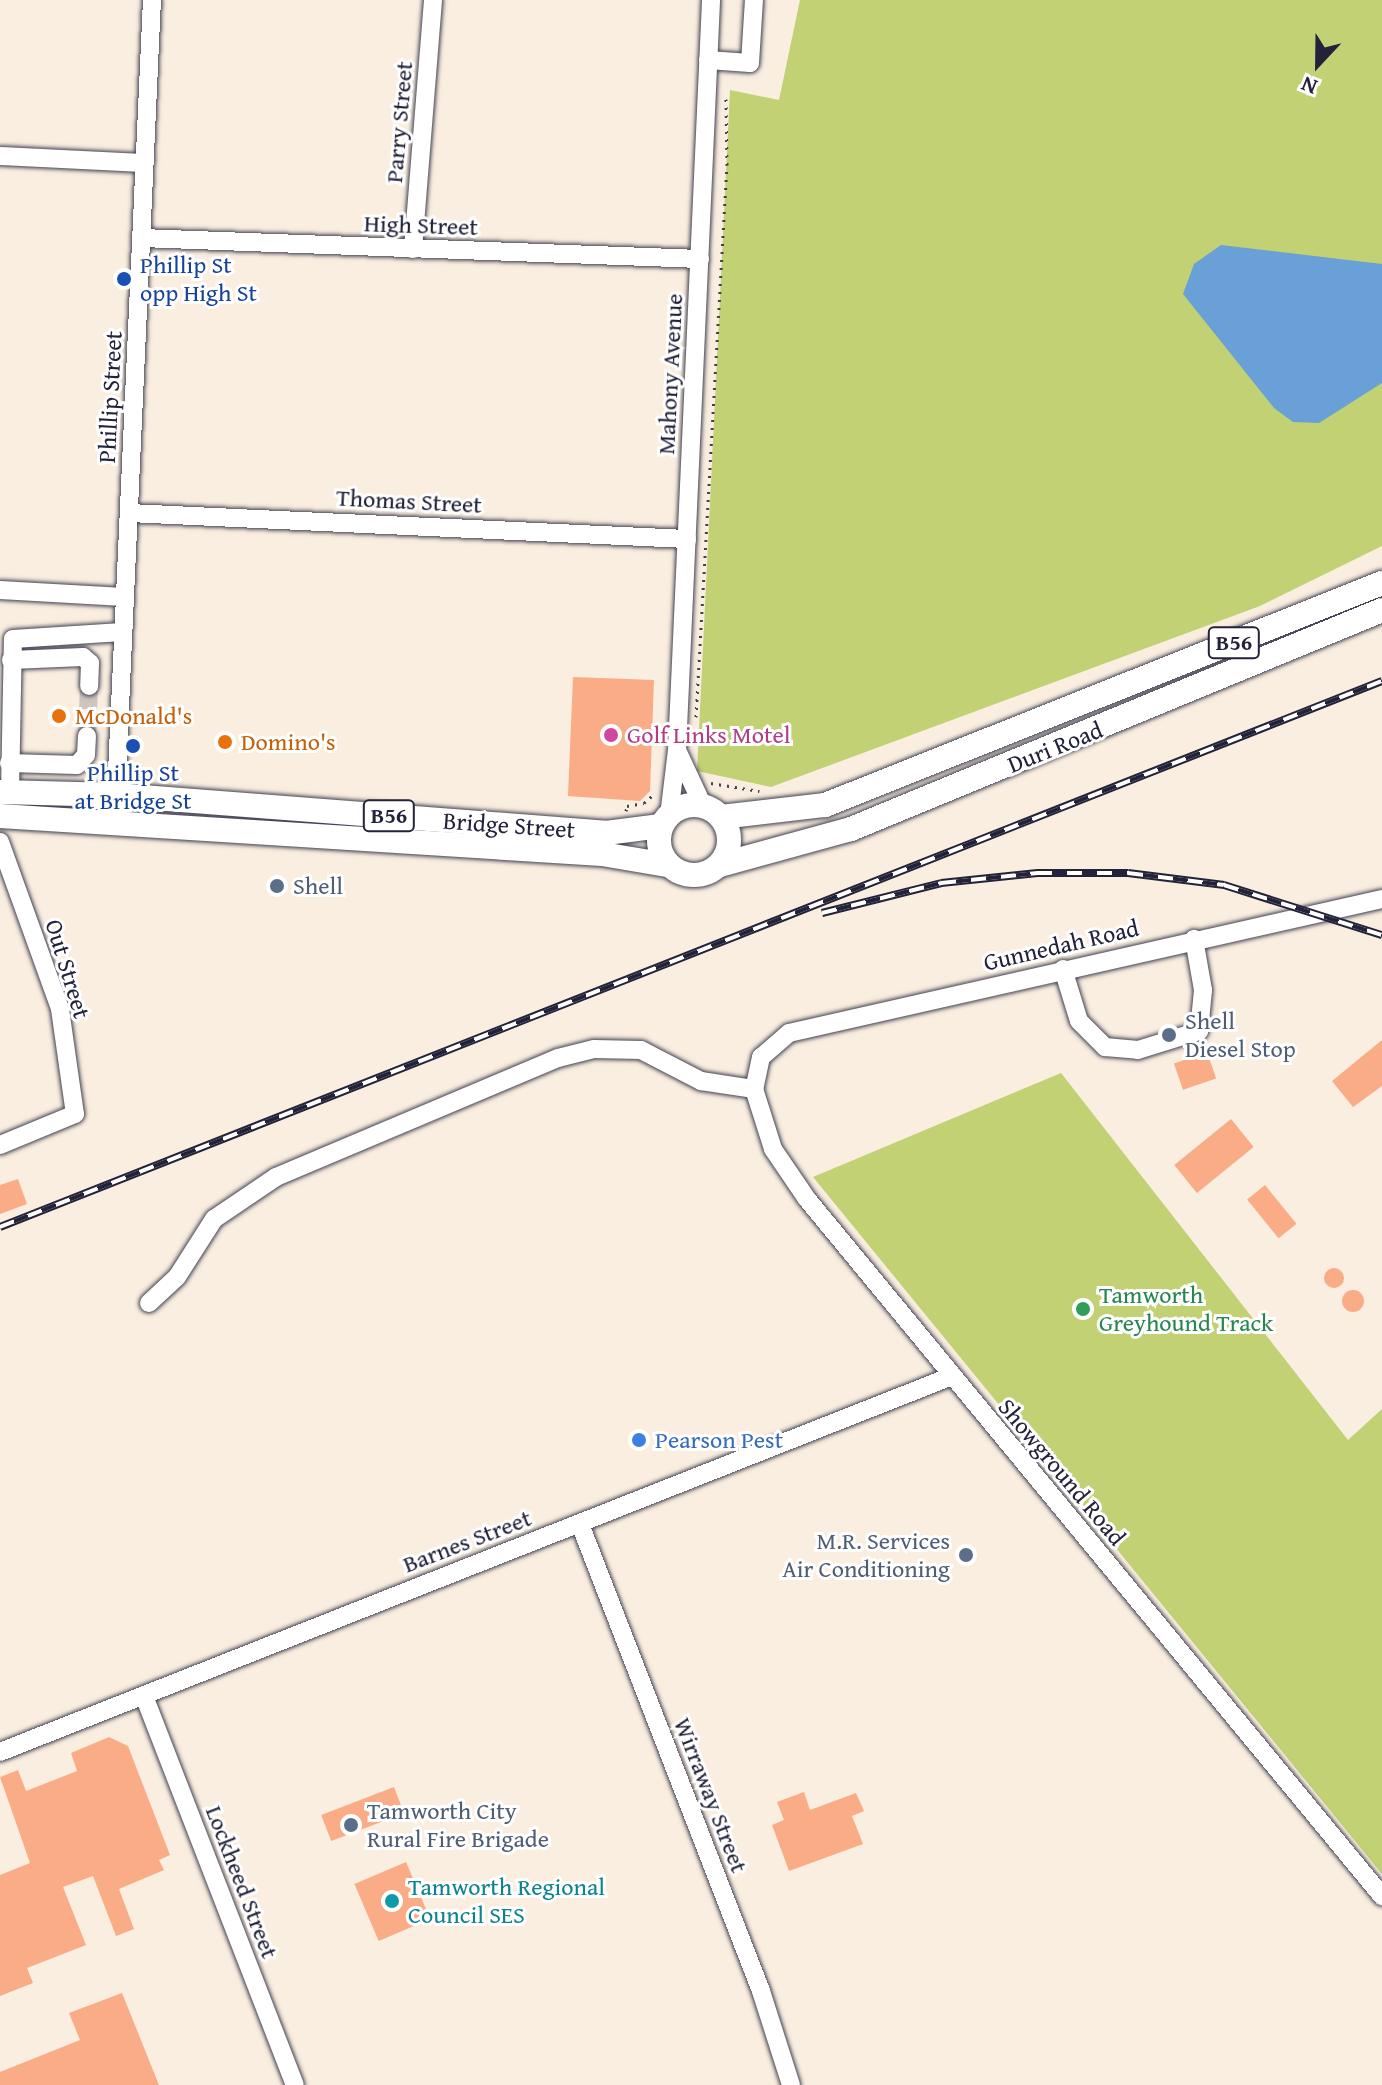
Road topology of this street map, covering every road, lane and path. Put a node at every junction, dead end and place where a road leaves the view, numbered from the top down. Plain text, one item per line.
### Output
1 (152, 0) edge
2 (433, 0) edge
3 (711, 0) edge
4 (754, 0) edge
5 (717, 61) junction
6 (0, 156) edge
7 (144, 163) junction
8 (141, 238) junction
9 (413, 249) junction
10 (700, 259) junction
11 (129, 513) junction
12 (687, 539) junction
13 (1382, 583) edge
14 (0, 590) edge
15 (124, 597) junction
16 (1382, 610) edge
17 (122, 632) junction
18 (11, 660) junction
19 (89, 686) tunnel mouth
20 (695, 721) dead end
21 (87, 736) tunnel mouth
22 (677, 750) junction
23 (9, 763) junction
24 (670, 781) junction
25 (691, 784) junction
26 (5, 792) edge
27 (765, 792) dead end
28 (116, 795) junction
29 (712, 811) junction
30 (0, 816) edge
31 (665, 821) junction
32 (203, 827) junction
33 (623, 831) junction
34 (0, 842) edge
35 (668, 865) junction
36 (720, 865) junction
37 (1382, 899) edge
38 (1194, 939) junction
39 (1063, 969) junction
40 (761, 1057) joint
41 (754, 1089) junction
42 (0, 1145) edge
43 (149, 1303) dead end
44 (952, 1376) junction
45 (580, 1524) junction
46 (144, 1696) junction
47 (0, 1752) edge
48 (1382, 1896) edge
49 (295, 2085) edge
50 (791, 2085) edge

1 - 7 street, Phillip Street
2 - 9 street, Parry Street
3 - 5 street, Mahony Avenue
4 - 5 street
5 - 10 street, Mahony Avenue
5 - 20 path
6 - 7 street
7 - 8 street, Phillip Street
8 - 9 street, High Street
8 - 11 street, Phillip Street
9 - 10 street, High Street
10 - 12 street, Mahony Avenue
11 - 12 street, Thomas Street
11 - 15 street, Phillip Street
12 - 22 street, Mahony Avenue
13 - 29 main road, Duri Road / B56
14 - 15 street
15 - 17 street, Phillip Street
16 - 36 main road, Duri Road / B56
17 - 18 street
17 - 28 street, Phillip Street
18 - 19 street
18 - 23 street
21 - 23 street
22 - 24 street, Mahony Avenue
22 - 25 street, Mahony Avenue
23 - 26 street
24 - 31 street, Mahony Avenue
24 - 33 path
25 - 27 path
25 - 29 street, Mahony Avenue
26 - 28 main road, Bridge Street / B56
28 - 32 main road, Bridge Street
28 - 33 main road, Bridge Street / B56
29 - 31 main road, B56
29 - 36 main road
30 - 32 main road, Bridge Street / B56
31 - 33 main road, Bridge Street / B56
31 - 35 main road
32 - 35 main road, Bridge Street / B56
34 - 42 street, Out Street
35 - 36 main road, B56
37 - 38 street, Gunnedah Road
38 - 39 street, Gunnedah Road
38 - 39 street
39 - 40 street, Gunnedah Road
40 - 41 street, Showground Road
41 - 43 street
41 - 44 street, Showground Road
44 - 45 street, Barnes Street
44 - 48 street, Showground Road
45 - 46 street, Barnes Street
45 - 50 street, Wirraway Street
46 - 47 street, Barnes Street
46 - 49 street, Lockheed Street

